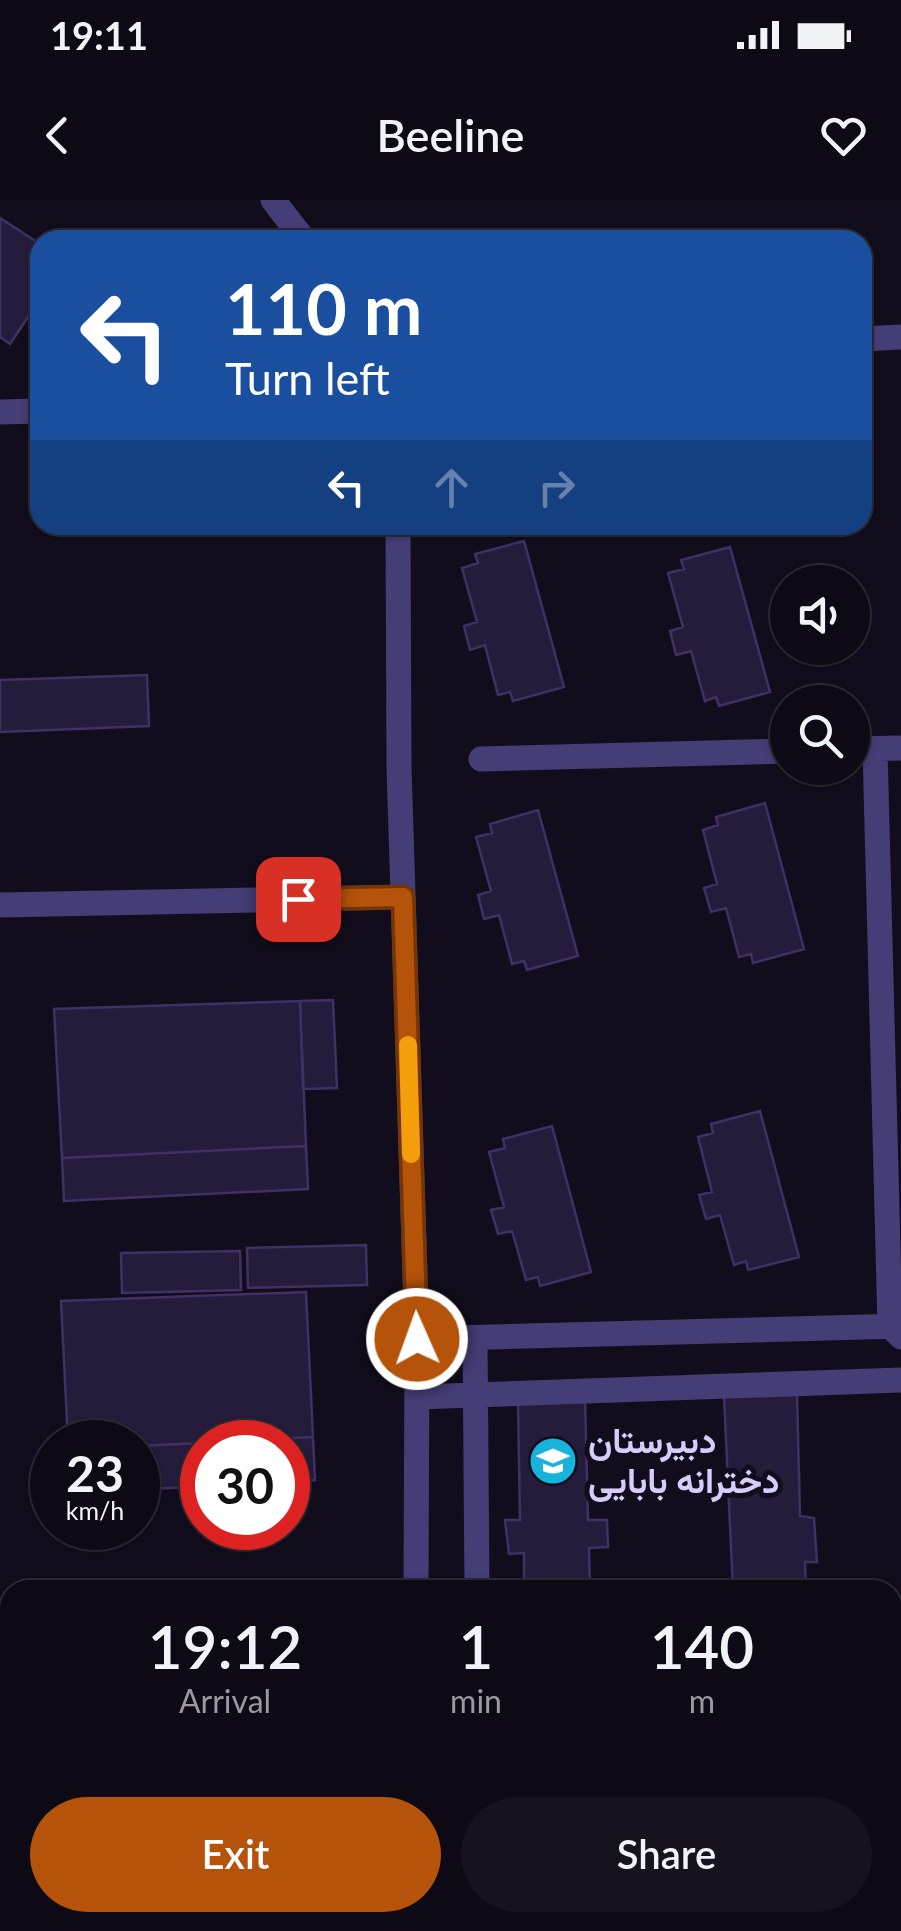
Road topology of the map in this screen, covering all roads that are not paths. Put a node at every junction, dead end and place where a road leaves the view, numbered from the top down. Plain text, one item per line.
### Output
1 (273, 200) edge
2 (296, 230) edge
3 (901, 337) edge
4 (872, 338) edge
5 (30, 410) edge
6 (0, 412) edge
7 (398, 535) edge
8 (901, 748) edge
9 (870, 749) edge
10 (770, 751) edge
11 (480, 759) dead end
12 (866, 785) edge
13 (403, 897) junction
14 (0, 905) edge
15 (897, 1329) edge
16 (417, 1339) junction
17 (476, 1339) junction
18 (901, 1380) edge
19 (474, 1394) junction
20 (417, 1396) junction
21 (416, 1580) edge
22 (478, 1580) edge

1 - 2 street
3 - 4 street
5 - 6 street
7 - 13 street
8 - 9 street
10 - 11 street
12 - 15 street
13 - 14 street
13 - 16 street
15 - 17 street
16 - 17 street
16 - 20 street
17 - 19 street
18 - 19 street
19 - 20 street
19 - 22 street
20 - 21 street

